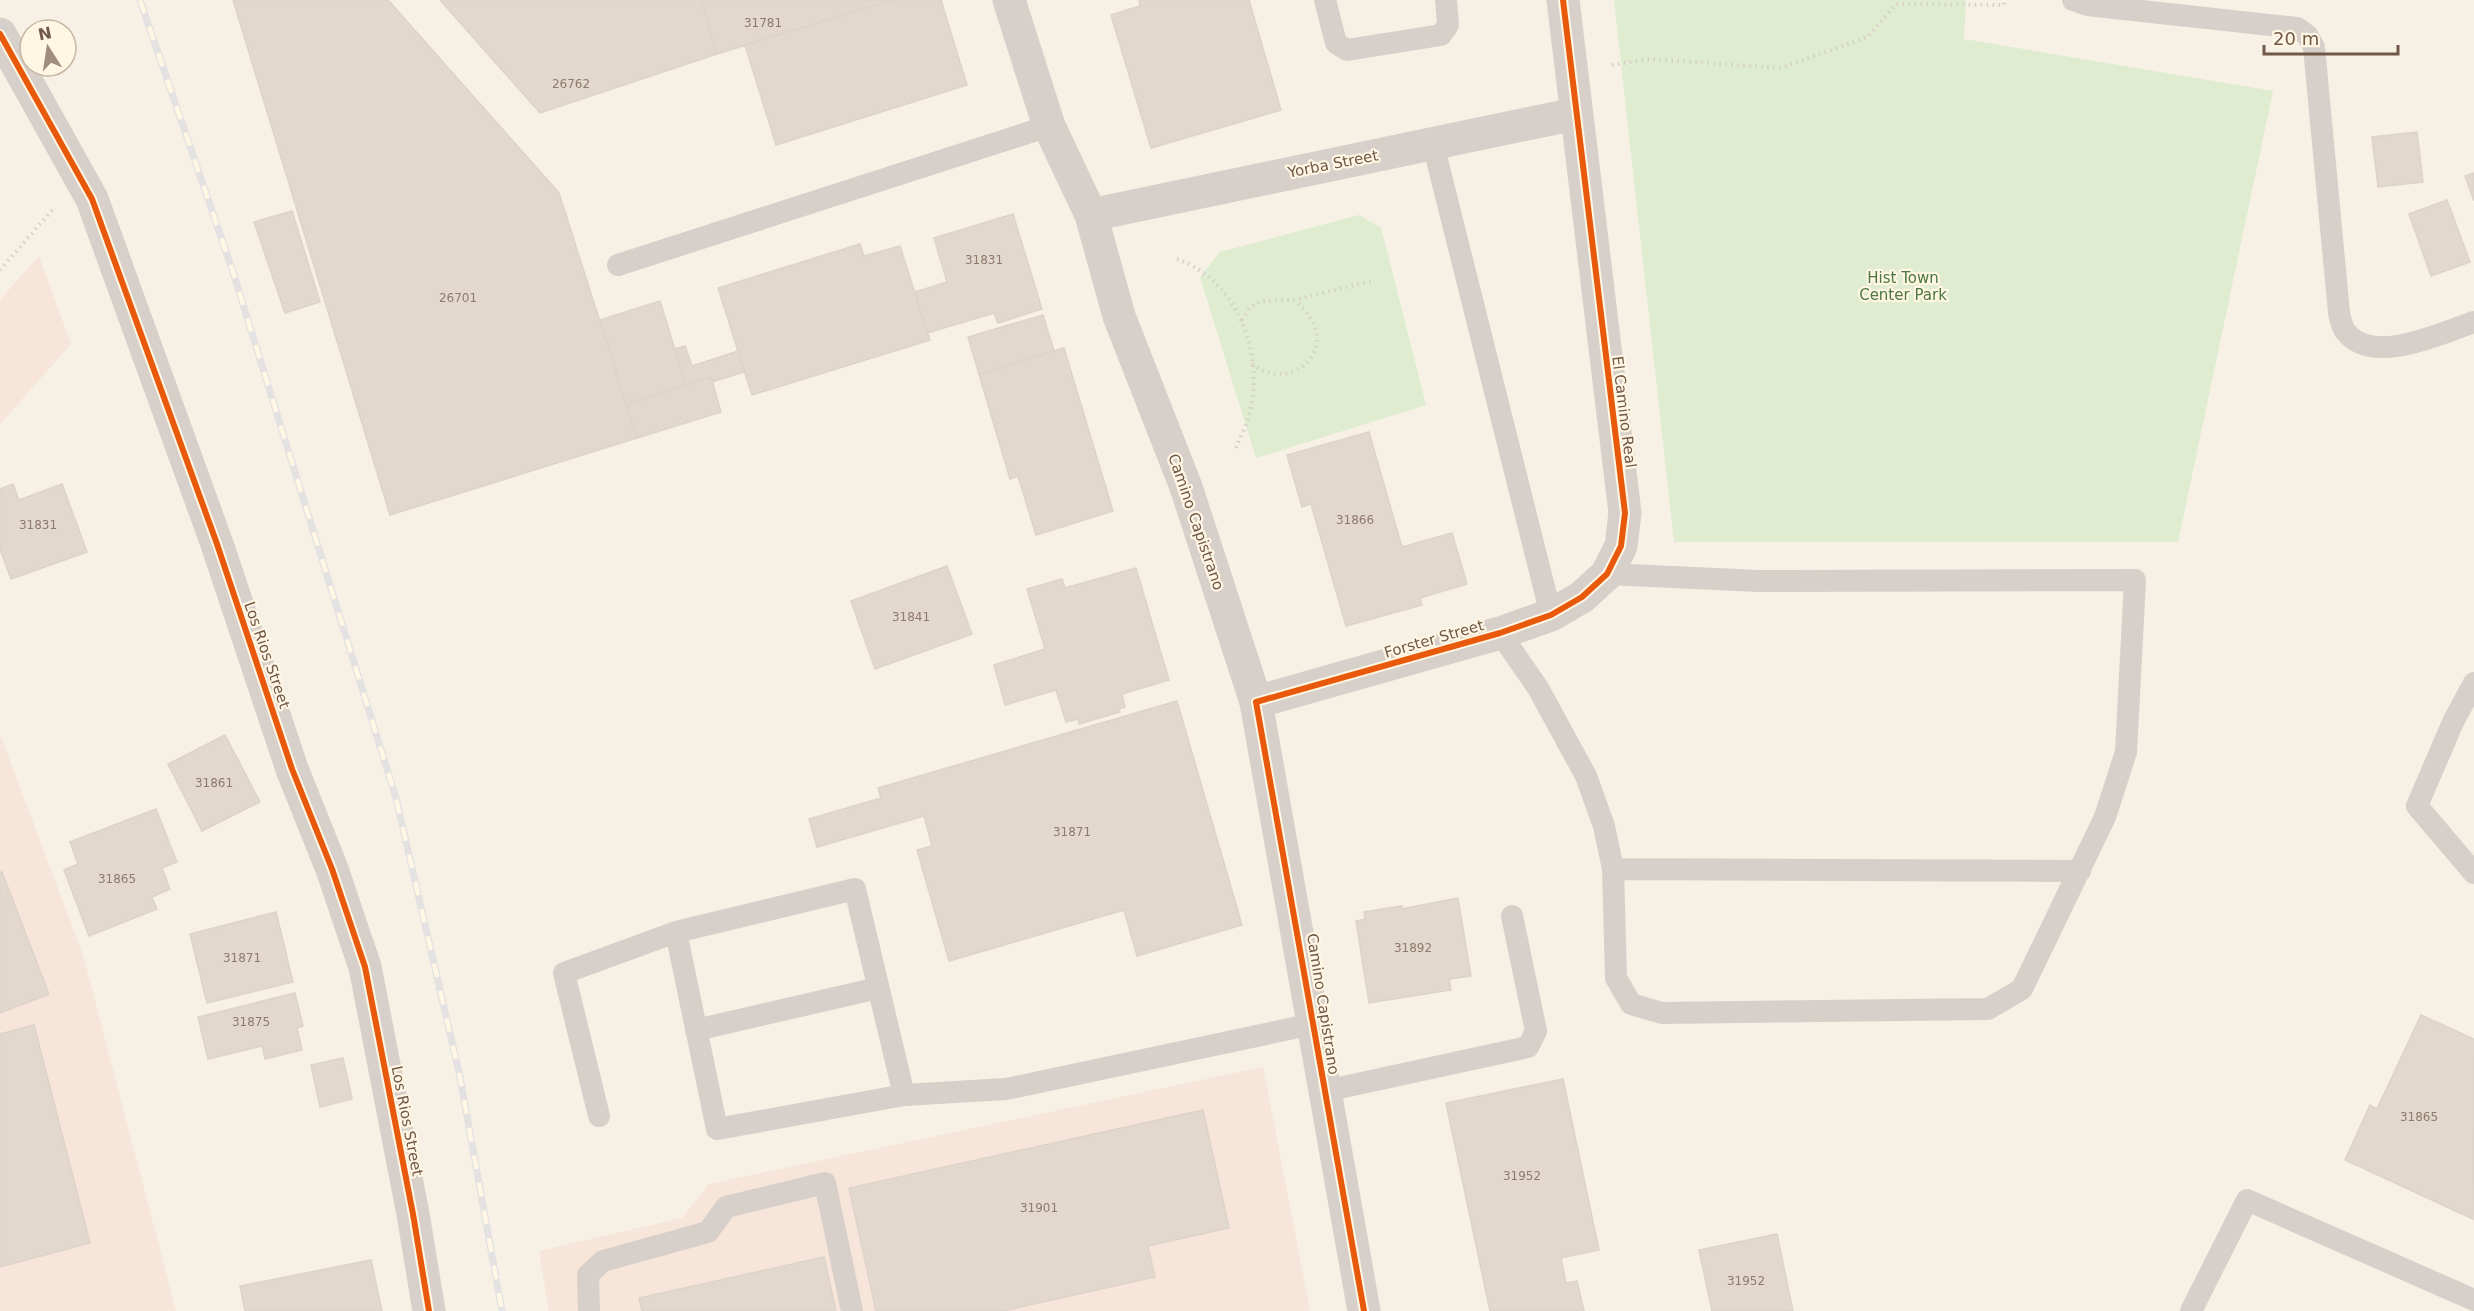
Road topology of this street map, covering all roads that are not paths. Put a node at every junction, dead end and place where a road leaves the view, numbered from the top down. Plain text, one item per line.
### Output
1 (1009, 0) edge
2 (1325, 0) edge
3 (1446, 0) edge
4 (1563, 0) edge
5 (2073, 0) edge
6 (0, 34) edge
7 (1575, 114) junction
8 (1049, 126) junction
9 (1433, 144) junction
10 (1091, 215) junction
11 (618, 266) dead end
12 (2474, 322) edge
13 (1607, 574) junction
14 (1551, 615) junction
15 (1500, 633) junction
16 (2474, 683) edge
17 (1256, 702) junction
18 (1613, 869) junction
19 (2080, 871) junction
20 (2474, 873) edge
21 (1512, 916) dead end
22 (676, 932) junction
23 (878, 988) junction
24 (1313, 1024) junction
25 (696, 1030) junction
26 (1325, 1091) junction
27 (904, 1095) junction
28 (599, 1116) dead end
29 (2474, 1300) edge
30 (429, 1311) edge
31 (589, 1311) edge
32 (852, 1311) edge
33 (1364, 1311) edge
34 (2191, 1311) edge

1 - 8 street, Camino Capistrano
2 - 3 lane
4 - 7 street, El Camino Real
5 - 12 lane
6 - 30 street, Los Rios Street
7 - 9 street, Yorba Street
7 - 13 street, El Camino Real
8 - 10 street, Camino Capistrano
8 - 11 lane
9 - 10 street, Yorba Street
9 - 14 lane
10 - 17 street, Camino Capistrano
13 - 14 street, Forster Street
13 - 19 lane
14 - 15 street, Forster Street
15 - 17 street, Forster Street
15 - 18 lane
16 - 20 lane
17 - 24 street, Camino Capistrano
18 - 19 lane
18 - 19 lane
21 - 26 lane
22 - 23 lane
22 - 25 lane
22 - 28 lane
23 - 25 lane
23 - 27 lane
24 - 26 street, Camino Capistrano
24 - 27 lane
25 - 27 lane
26 - 33 street, Camino Capistrano
29 - 34 lane
31 - 32 lane

